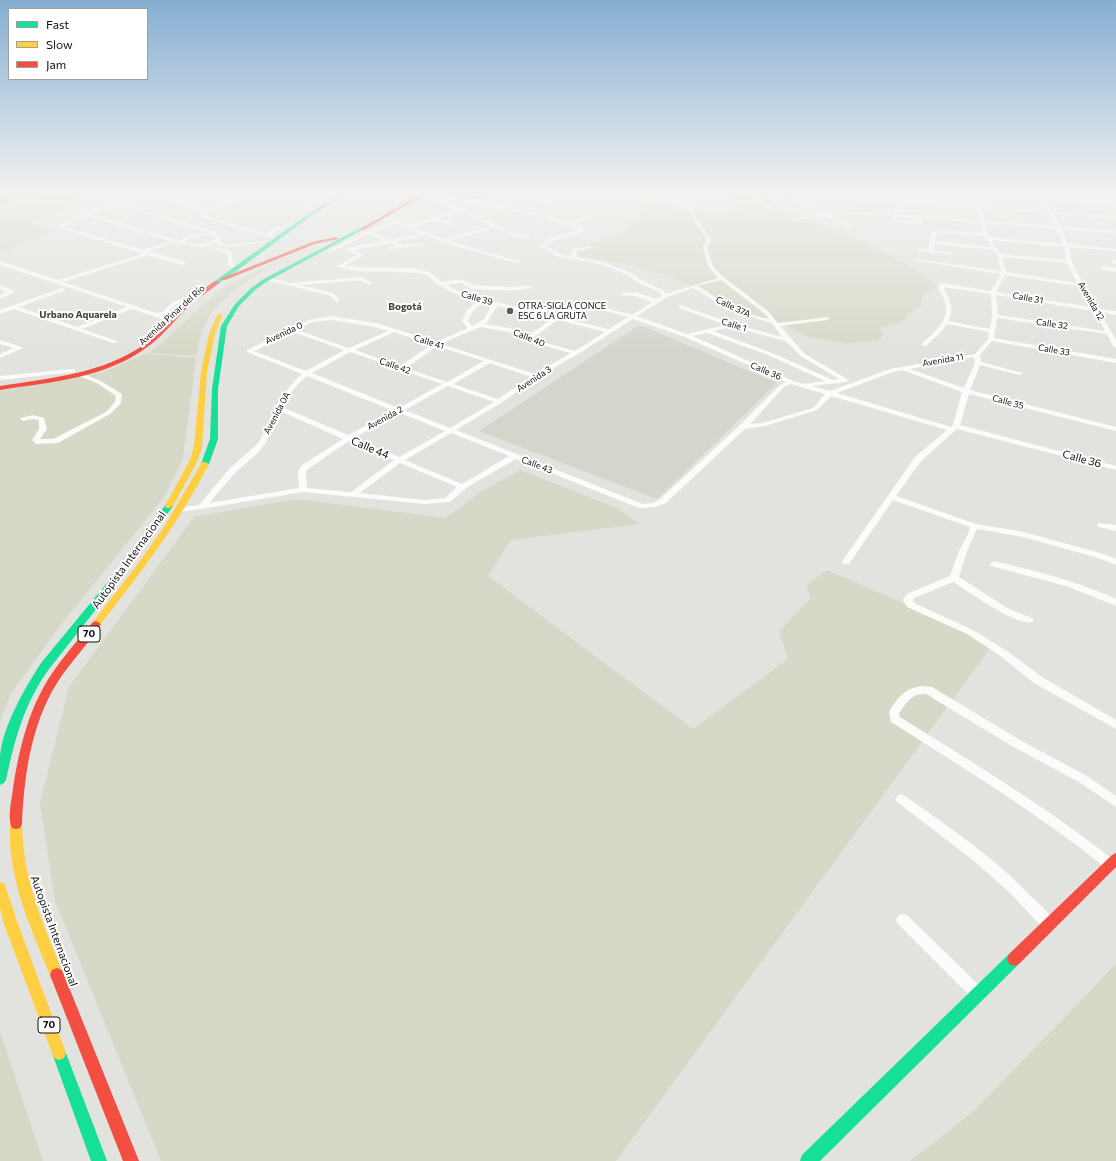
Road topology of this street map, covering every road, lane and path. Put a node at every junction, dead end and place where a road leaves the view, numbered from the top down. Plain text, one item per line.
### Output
1 (114, 244) edge
2 (167, 244) edge
3 (187, 244) edge
4 (205, 244) edge
5 (220, 244) edge
6 (236, 244) edge
7 (260, 244) edge
8 (270, 244) edge
9 (311, 244) edge
10 (332, 244) edge
11 (334, 244) edge
12 (337, 244) edge
13 (342, 244) edge
14 (374, 244) edge
15 (398, 244) edge
16 (422, 244) edge
17 (455, 244) edge
18 (542, 244) edge
19 (706, 244) edge
20 (932, 244) edge
21 (951, 244) edge
22 (953, 244) edge
23 (992, 244) edge
24 (1059, 244) edge
25 (200, 245) junction
26 (1066, 245) junction
27 (401, 246) junction
28 (589, 247) dead end
29 (390, 248) dead end
30 (995, 249) junction
31 (351, 250) junction
32 (918, 250) dead end
33 (1116, 250) edge
34 (329, 251) dead end
35 (930, 251) junction
36 (142, 253) junction
37 (998, 255) junction
38 (573, 258) junction
39 (916, 260) dead end
40 (518, 262) dead end
41 (1069, 262) junction
42 (0, 263) edge
43 (183, 263) dead end
44 (232, 266) junction
45 (1103, 268) dead end
46 (1116, 270) edge
47 (1004, 273) junction
48 (722, 278) junction
49 (223, 279) junction
50 (268, 279) junction
51 (58, 282) junction
52 (369, 283) dead end
53 (291, 284) junction
54 (440, 284) junction
55 (1082, 285) junction
56 (694, 286) junction
57 (0, 287) edge
58 (529, 287) dead end
59 (62, 290) dead end
60 (993, 292) junction
61 (623, 294) dead end
62 (665, 296) junction
63 (0, 297) edge
64 (188, 298) junction
65 (474, 298) junction
66 (337, 300) dead end
67 (596, 300) dead end
68 (656, 301) junction
69 (496, 303) junction
70 (582, 303) junction
71 (14, 307) junction
72 (132, 307) junction
73 (681, 307) dead end
74 (1094, 309) junction
75 (0, 312) edge
76 (1116, 313) edge
77 (155, 316) junction
78 (632, 316) junction
79 (995, 316) junction
80 (321, 318) joint
81 (556, 318) junction
82 (827, 318) dead end
83 (168, 319) junction
84 (945, 322) junction
85 (776, 324) junction
86 (480, 325) junction
87 (732, 325) junction
88 (76, 329) junction
89 (292, 330) junction
90 (472, 330) junction
91 (392, 331) junction
92 (609, 331) junction
93 (707, 331) junction
94 (992, 331) junction
95 (1109, 333) junction
96 (687, 336) junction
97 (530, 337) junction
98 (991, 339) junction
99 (788, 340) junction
100 (0, 342) edge
101 (115, 342) dead end
102 (436, 344) junction
103 (924, 345) dead end
104 (1116, 346) edge
105 (349, 350) junction
106 (249, 351) joint
107 (576, 353) junction
108 (977, 355) junction
109 (0, 356) edge
110 (488, 361) junction
111 (1116, 361) edge
112 (978, 363) junction
113 (400, 368) junction
114 (902, 368) junction
115 (76, 373) junction
116 (1020, 373) dead end
117 (306, 374) junction
118 (536, 376) junction
119 (0, 378) edge
120 (846, 380) junction
121 (0, 382) edge
122 (791, 382) junction
123 (833, 382) junction
124 (446, 384) junction
125 (855, 384) junction
126 (802, 385) junction
127 (0, 388) edge
128 (966, 391) junction
129 (830, 394) junction
130 (499, 402) junction
131 (278, 408) junction
132 (399, 410) junction
133 (23, 419) dead end
134 (743, 427) junction
135 (954, 428) junction
136 (1116, 429) edge
137 (451, 431) junction
138 (349, 438) junction
139 (515, 456) junction
140 (399, 460) junction
141 (1116, 468) edge
142 (463, 487) junction
143 (303, 490) junction
144 (353, 495) junction
145 (892, 498) junction
146 (201, 507) junction
147 (180, 510) junction
148 (1101, 525) dead end
149 (974, 526) junction
150 (1116, 528) edge
151 (846, 562) dead end
152 (1116, 562) edge
153 (994, 564) dead end
154 (954, 578) junction
155 (1116, 603) edge
156 (1029, 620) dead end
157 (1116, 725) edge
158 (0, 780) edge
159 (901, 798) dead end
160 (1116, 802) edge
161 (1113, 862) edge
162 (0, 888) edge
163 (903, 920) dead end
164 (1048, 924) junction
165 (978, 994) junction
166 (99, 1161) edge
167 (131, 1161) edge
168 (808, 1161) edge

1 - 36 street
2 - 36 street
3 - 25 street
4 - 25 street
5 - 6 street
7 - 44 main road, Avenida Pinar del Río
8 - 49 main road, Avenida Pinar del Río
9 - 49 main road
10 - 50 main road, Autopista Internacional / 70
11 - 158 main road, Autopista Internacional / 70
12 - 34 street
13 - 31 street
14 - 31 street
15 - 27 street
16 - 27 street
17 - 40 street
18 - 38 street
19 - 48 street
20 - 35 street
21 - 35 street
22 - 30 street
23 - 30 street
24 - 26 street
25 - 44 street
26 - 33 street
26 - 41 street, Avenida 12
27 - 29 street
28 - 38 street
30 - 37 street
31 - 54 street, Calle 39
32 - 35 street
36 - 43 street
36 - 51 street
37 - 41 street
37 - 47 street
38 - 62 street
39 - 47 street
41 - 55 street, Avenida 12
42 - 51 street
44 - 64 main road, Avenida Pinar del Río
45 - 46 street
47 - 55 street
47 - 60 street
48 - 56 street, Avenida 3
48 - 85 street
49 - 115 main road, Avenida Pinar del Río
50 - 53 street
50 - 147 main road, Autopista Internacional / 70
51 - 72 street
52 - 53 street
53 - 66 street
54 - 58 street
54 - 65 street, Calle 39
55 - 74 street, Avenida 12
56 - 62 street, Avenida 3
56 - 85 street, Calle 37A
57 - 63 street
59 - 71 street
60 - 74 street, Calle 31
60 - 79 street
60 - 84 street, Calle 31
61 - 68 street
62 - 68 street, Avenida 3
64 - 77 street
64 - 83 main road, Avenida Pinar del Río
65 - 69 street, Calle 39
65 - 90 street
67 - 70 street
68 - 78 street, Avenida 3
69 - 81 street, Calle 39
69 - 86 street
70 - 78 street, Calle 36
70 - 81 street
71 - 75 street
71 - 88 street
72 - 77 street
72 - 88 street
73 - 87 street, Calle 1
74 - 76 street, Calle 31
74 - 95 street, Avenida 12
77 - 83 street
78 - 92 street, Avenida 3
78 - 96 street, Calle 36
79 - 94 street
79 - 95 street, Calle 32
80 - 89 street, Avenida 0
80 - 91 street, Calle 41
81 - 92 street, Calle 39
81 - 97 street
82 - 85 street
83 - 115 main road, Avenida Pinar del Río
84 - 94 street
84 - 103 street
85 - 99 street
86 - 90 street
86 - 97 street, Calle 40
87 - 93 street
87 - 99 street, Calle 1
88 - 101 street
89 - 105 street, Calle 42
89 - 106 street, Avenida 0
90 - 102 street
91 - 102 street, Calle 41
91 - 105 street, Avenida 0A
92 - 107 street, Avenida 3
93 - 96 street
93 - 123 street
94 - 98 street
95 - 104 street, Avenida 12
96 - 122 street, Calle 36
97 - 107 street, Calle 40
98 - 108 street, Avenida 11
98 - 111 street, Calle 33
99 - 120 street
100 - 109 street
102 - 110 street, Calle 41
102 - 113 street
105 - 113 street, Calle 42
105 - 117 street, Avenida 0A
106 - 117 street, Calle 43
107 - 118 street, Avenida 3
108 - 112 street
108 - 114 street, Avenida 11
110 - 118 street, Calle 41
110 - 124 street, Avenida 2
112 - 116 street
112 - 128 street
113 - 124 street, Calle 42
114 - 125 street, Avenida 11
114 - 128 street, Calle 35
115 - 119 street
115 - 121 main road, Avenida Pinar del Río
115 - 127 main road, Avenida Pinar del Río
115 - 133 street
117 - 131 street, Avenida 0A
117 - 132 street, Calle 43
118 - 130 street, Avenida 3
120 - 123 street
120 - 125 street
122 - 126 street, Calle 36
122 - 134 street, Calle 43
123 - 126 street
124 - 130 street, Calle 42
124 - 132 street, Avenida 2
125 - 129 street, Avenida 11
126 - 129 street, Calle 36
128 - 135 street
128 - 136 street, Calle 35
129 - 134 street, Avenida 11
129 - 135 street, Calle 36
130 - 137 street, Avenida 3
131 - 138 street, Calle 44
131 - 146 street, Avenida 0A
132 - 137 street, Calle 43
132 - 138 street, Avenida 2
134 - 139 street, Calle 43
135 - 141 street, Calle 36
135 - 145 street
137 - 139 street, Calle 43
137 - 140 street, Avenida 3
138 - 140 street, Calle 44
138 - 143 street, Avenida 2
139 - 142 street
140 - 142 street, Calle 44
140 - 144 street, Avenida 3
142 - 144 street
143 - 144 street
143 - 146 street
145 - 149 street
145 - 151 street
146 - 147 street
147 - 167 main road, Autopista Internacional / 70
148 - 150 street
149 - 152 street
149 - 154 street
153 - 155 street
154 - 156 street
154 - 157 street
159 - 164 street
160 - 161 street
161 - 164 main road
162 - 166 main road, 70
163 - 165 street
164 - 165 main road
165 - 168 main road

